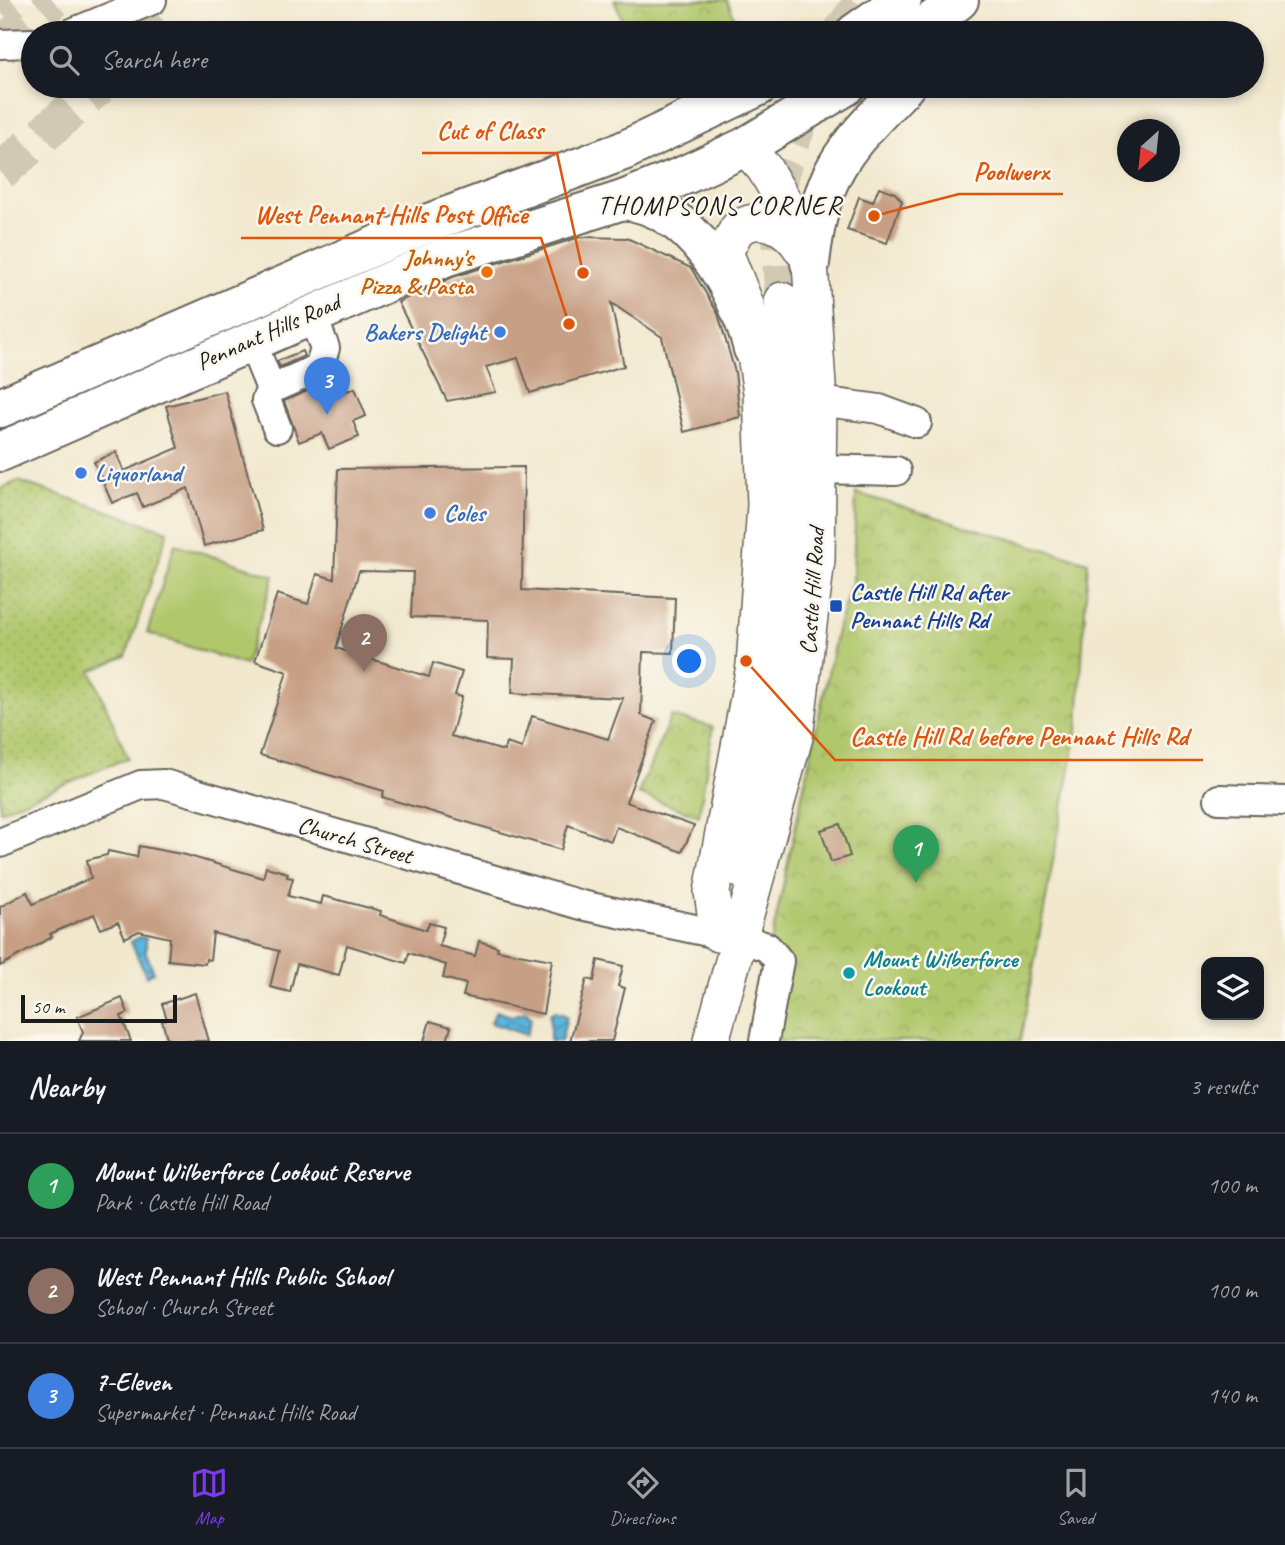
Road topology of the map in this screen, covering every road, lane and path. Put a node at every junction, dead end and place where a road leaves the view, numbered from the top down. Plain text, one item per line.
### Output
1 (152, 0) edge
2 (902, 0) edge
3 (960, 0) edge
4 (101, 21) edge
5 (872, 21) edge
6 (933, 21) edge
7 (950, 21) edge
8 (21, 43) edge
9 (0, 44) edge
10 (734, 98) edge
11 (826, 98) edge
12 (894, 98) edge
13 (745, 147) junction
14 (623, 151) junction
15 (623, 200) junction
16 (810, 263) junction
17 (782, 300) tunnel mouth
18 (311, 313) junction
19 (251, 340) junction
20 (753, 349) junction
21 (271, 389) junction
22 (819, 401) junction
23 (0, 408) edge
24 (917, 423) dead end
25 (277, 428) dead end
26 (0, 452) edge
27 (819, 469) junction
28 (896, 471) dead end
29 (1219, 799) dead end
30 (1285, 801) edge
31 (0, 843) edge
32 (729, 936) junction
33 (709, 1041) edge
34 (764, 1041) edge

1 - 4 street
2 - 5 highway
3 - 6 highway
3 - 7 highway
8 - 9 street
10 - 14 highway, Pennant Hills Road
11 - 13 highway, Pennant Hills Road
12 - 16 highway
13 - 14 highway
13 - 15 highway, Pennant Hills Road
13 - 16 main road, Castle Hill Road
14 - 23 highway, Pennant Hills Road
15 - 18 highway, Pennant Hills Road
15 - 20 highway
16 - 20 main road
16 - 22 main road, Castle Hill Road
17 - 32 main road, Castle Hill Road
18 - 19 highway, Pennant Hills Road
18 - 21 street
19 - 21 street
19 - 26 highway, Pennant Hills Road
20 - 32 main road
21 - 25 street
22 - 24 street
22 - 27 main road, Castle Hill Road
27 - 28 street
27 - 32 main road, Castle Hill Road
29 - 30 street
31 - 32 street, Church Street
32 - 33 main road, Castle Hill Road
32 - 34 street, Church Street

